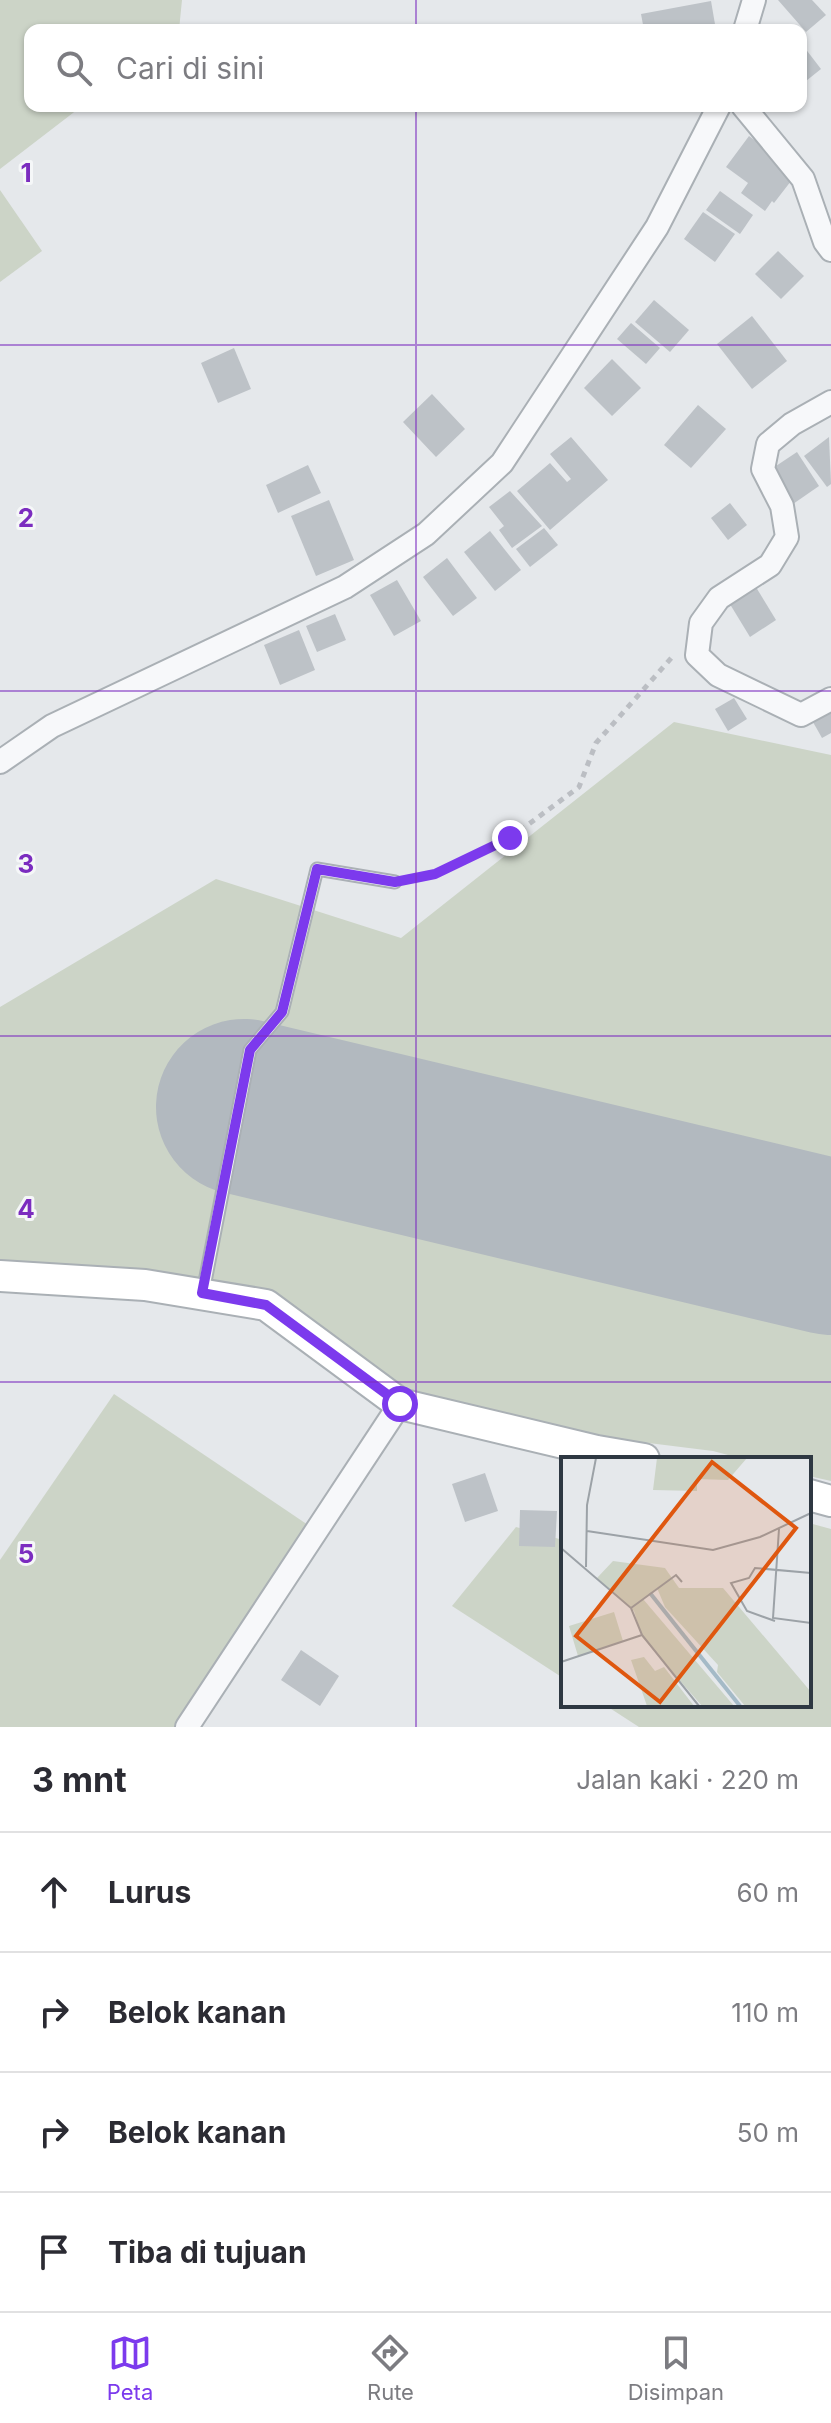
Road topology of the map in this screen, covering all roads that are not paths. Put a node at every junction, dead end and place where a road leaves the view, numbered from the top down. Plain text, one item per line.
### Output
1 (754, 0) edge
2 (747, 24) edge
3 (716, 112) edge
4 (748, 112) edge
5 (831, 250) edge
6 (831, 402) edge
7 (831, 699) edge
8 (0, 762) edge
9 (395, 882) road end
10 (0, 1276) edge
11 (202, 1293) junction
12 (400, 1404) junction
13 (632, 1457) edge
14 (811, 1496) edge
15 (831, 1501) edge
16 (187, 1727) edge

1 - 2 street
3 - 8 street
4 - 5 street
6 - 7 street
9 - 11 lane
10 - 11 street
11 - 12 street
12 - 13 street
12 - 16 street
14 - 15 street

